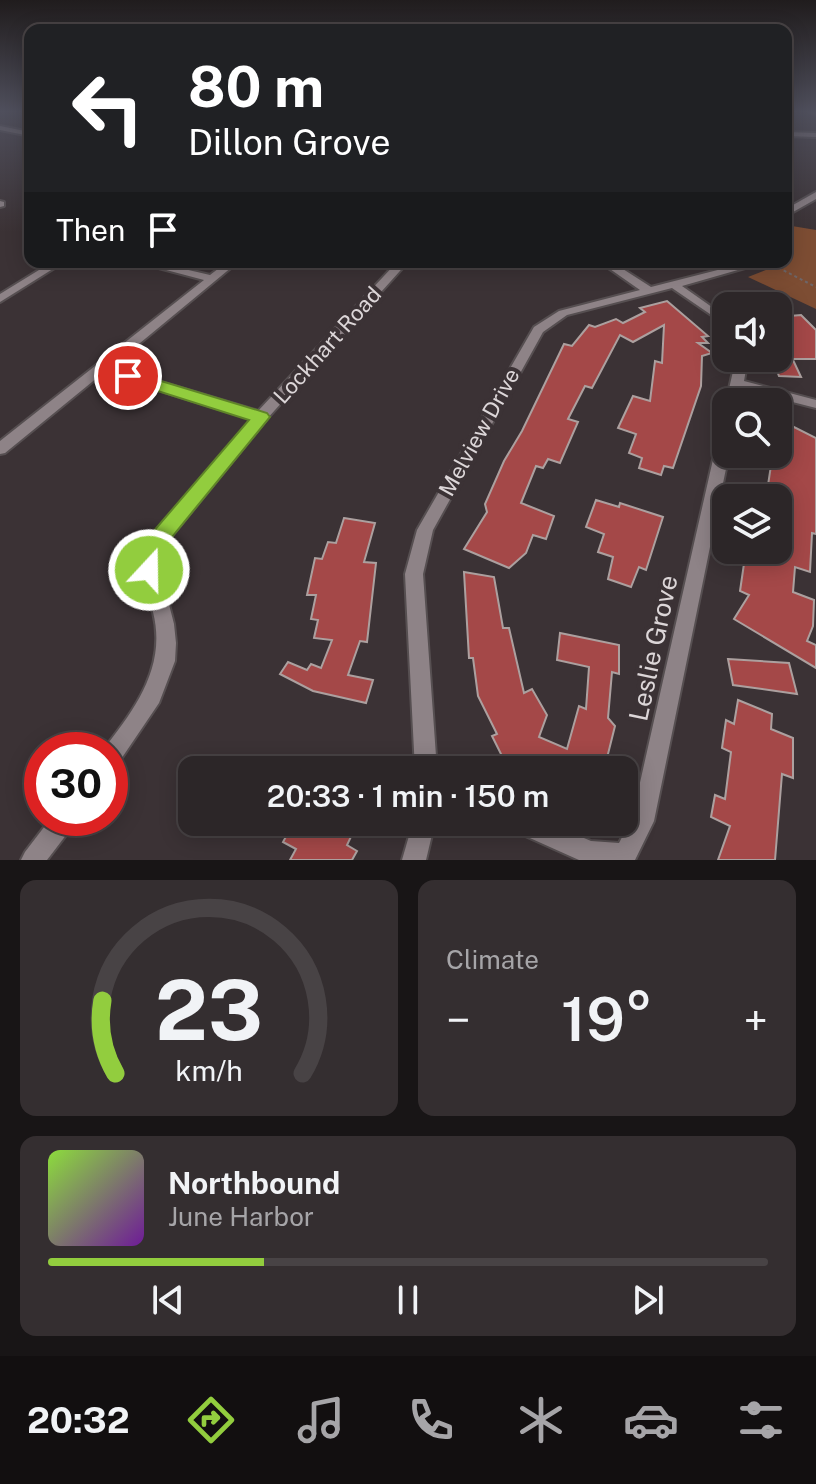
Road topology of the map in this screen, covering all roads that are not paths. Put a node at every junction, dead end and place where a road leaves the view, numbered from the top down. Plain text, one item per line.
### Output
1 (816, 195) edge
2 (792, 209) edge
3 (49, 268) edge
4 (166, 268) edge
5 (226, 268) edge
6 (398, 268) edge
7 (614, 268) edge
8 (741, 268) edge
9 (212, 279) junction
10 (674, 285) junction
11 (648, 290) junction
12 (0, 299) edge
13 (712, 312) edge
14 (102, 368) junction
15 (739, 372) edge
16 (737, 383) junction
17 (736, 388) edge
18 (816, 404) edge
19 (261, 417) junction
20 (0, 449) edge
21 (719, 468) edge
22 (128, 734) edge
23 (425, 756) edge
24 (638, 830) edge
25 (51, 836) edge
26 (420, 836) edge
27 (552, 836) edge
28 (635, 836) edge
29 (33, 860) edge
30 (414, 860) edge

1 - 2 street
3 - 12 street
4 - 9 street
5 - 9 street
6 - 19 street, Lockhart Road
7 - 11 street
8 - 10 street, Melview Drive
9 - 14 street
10 - 11 street, Melview Drive
10 - 13 street
11 - 23 street, Melview Drive
14 - 19 street
14 - 20 street
15 - 16 street
16 - 17 street
16 - 18 street
19 - 22 street, Lockhart Road
21 - 24 street, Leslie Grove
25 - 29 street
26 - 30 street
27 - 28 street, Leslie Grove

